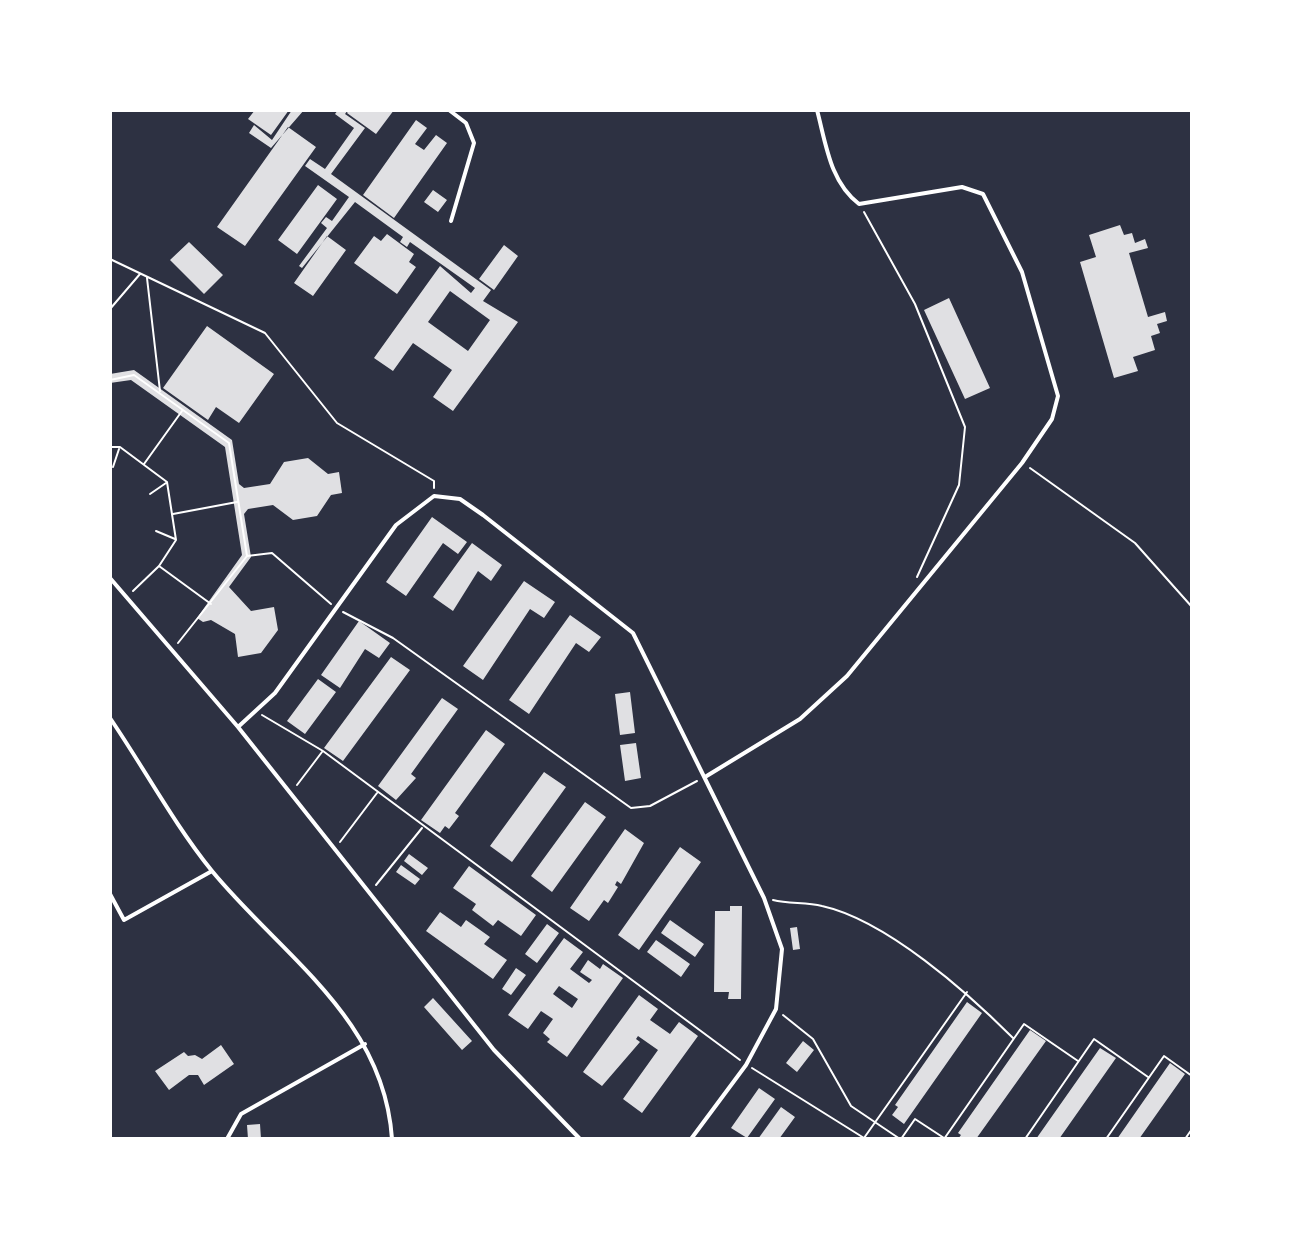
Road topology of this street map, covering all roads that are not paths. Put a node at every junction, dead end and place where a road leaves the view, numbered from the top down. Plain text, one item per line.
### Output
1 (449, 110) edge
2 (817, 110) edge
3 (451, 221) dead end
4 (110, 578) edge
5 (110, 718) edge
6 (238, 727) junction
7 (705, 777) junction
8 (212, 871) junction
9 (110, 894) edge
10 (365, 1044) junction
11 (577, 1138) edge
12 (227, 1139) edge
13 (392, 1139) edge
14 (691, 1139) edge

1 - 3 lane
2 - 7 lane
4 - 6 lane
5 - 8 lane
6 - 7 lane
6 - 11 lane
7 - 14 lane
8 - 9 lane
8 - 10 lane
10 - 12 lane
10 - 13 lane

